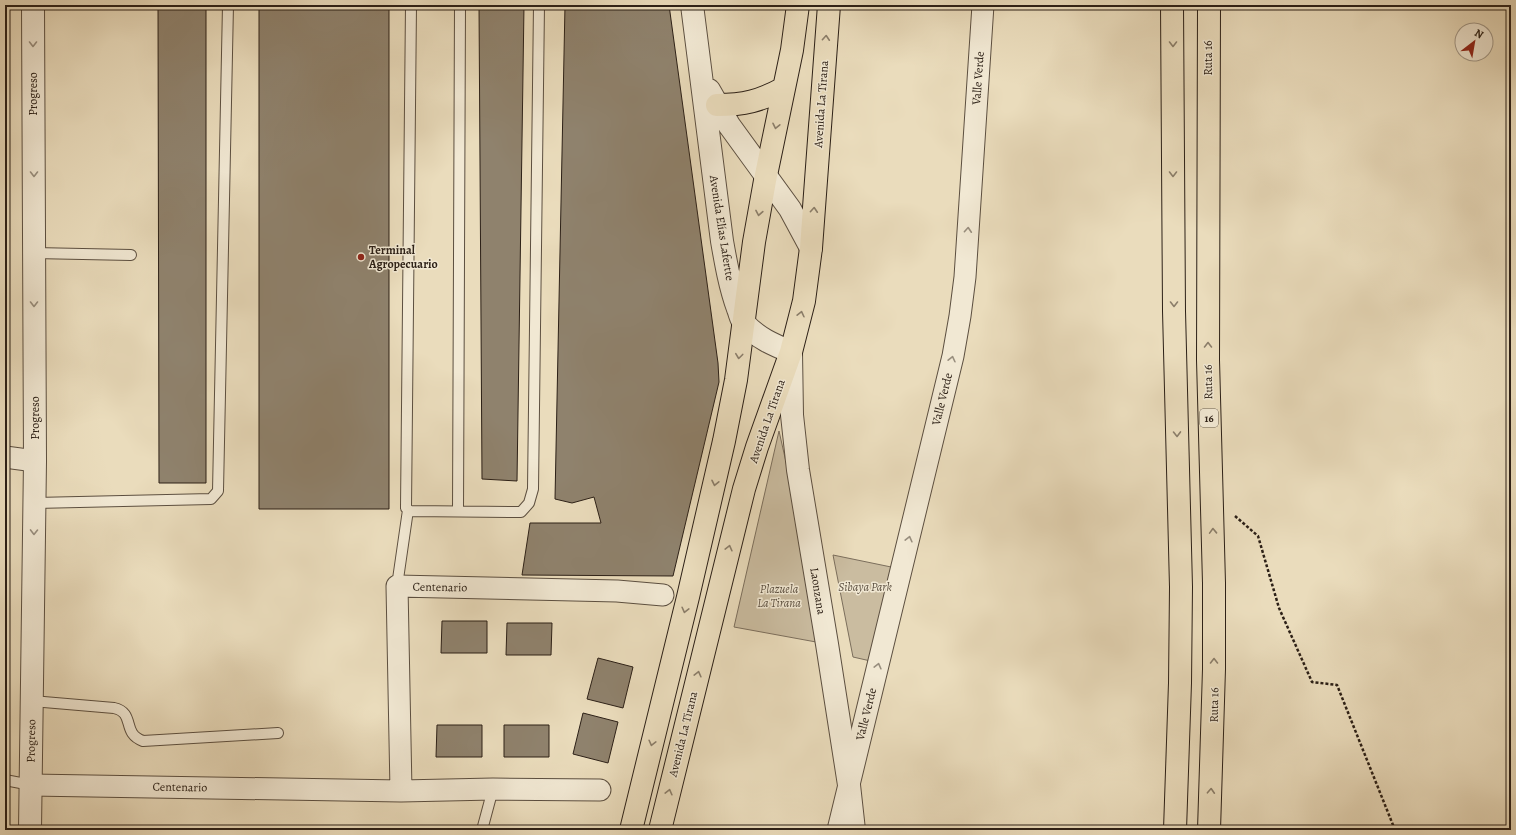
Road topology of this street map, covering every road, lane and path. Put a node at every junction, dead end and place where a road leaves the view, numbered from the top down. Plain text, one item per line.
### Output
1 (33, 5) edge
2 (228, 5) edge
3 (411, 5) edge
4 (460, 5) edge
5 (539, 5) edge
6 (692, 5) edge
7 (798, 5) edge
8 (829, 5) edge
9 (983, 5) edge
10 (1172, 5) edge
11 (1209, 5) edge
12 (702, 75) junction
13 (784, 88) junction
14 (717, 105) junction
15 (766, 175) junction
16 (811, 248) junction
17 (34, 253) junction
18 (131, 255) dead end
19 (743, 322) junction
20 (791, 352) junction
21 (5, 457) edge
22 (35, 461) junction
23 (1212, 497) junction
24 (35, 503) junction
25 (408, 510) junction
26 (458, 511) junction
27 (397, 586) junction
28 (662, 595) dead end
29 (32, 701) junction
30 (278, 733) dead end
31 (5, 780) edge
32 (31, 785) junction
33 (849, 785) junction
34 (493, 789) junction
35 (600, 790) dead end
36 (401, 791) junction
37 (30, 830) edge
38 (482, 830) edge
39 (630, 830) edge
40 (660, 830) edge
41 (838, 830) edge
42 (854, 830) edge
43 (1175, 830) edge
44 (1209, 830) edge
45 (1395, 830) edge

1 -> 17 street, Progreso
2 - 24 lane
3 - 25 lane
4 - 26 lane
5 - 26 lane
6 - 12 street, Avenida Elías Lafertte
7 - 13 highway
16 -> 8 highway, Avenida La Tirana
33 -> 9 street, Valle Verde
10 -> 43 highway
23 -> 11 highway, Ruta 16 / 16
12 - 14 street, Avenida Elías Lafertte
12 - 19 street, Avenida Elías Lafertte
13 - 14 highway
13 -> 15 highway
14 - 15 street, Avenida Elías Lafertte
15 - 16 street, Avenida Elías Lafertte
15 -> 19 highway
20 -> 16 highway, Avenida La Tirana
17 - 18 lane
17 -> 22 street, Progreso
19 - 20 street
19 -> 39 highway
20 - 33 street, Laonzana
40 -> 20 highway, Avenida La Tirana
21 - 22 street
22 - 24 street, Progreso
44 -> 23 highway, Ruta 16 / 16
23 - 45 path
24 -> 29 street, Progreso
25 - 26 lane
25 - 27 lane
27 - 28 street, Centenario
27 - 36 street, Centenario
29 - 30 lane
29 - 32 street, Progreso
31 - 32 lane
32 - 36 street, Centenario
32 - 37 street, Progreso
33 - 41 street, Valle Verde
33 - 42 street, Laonzana
34 - 35 street, Centenario
34 - 36 street, Centenario
34 - 38 lane

